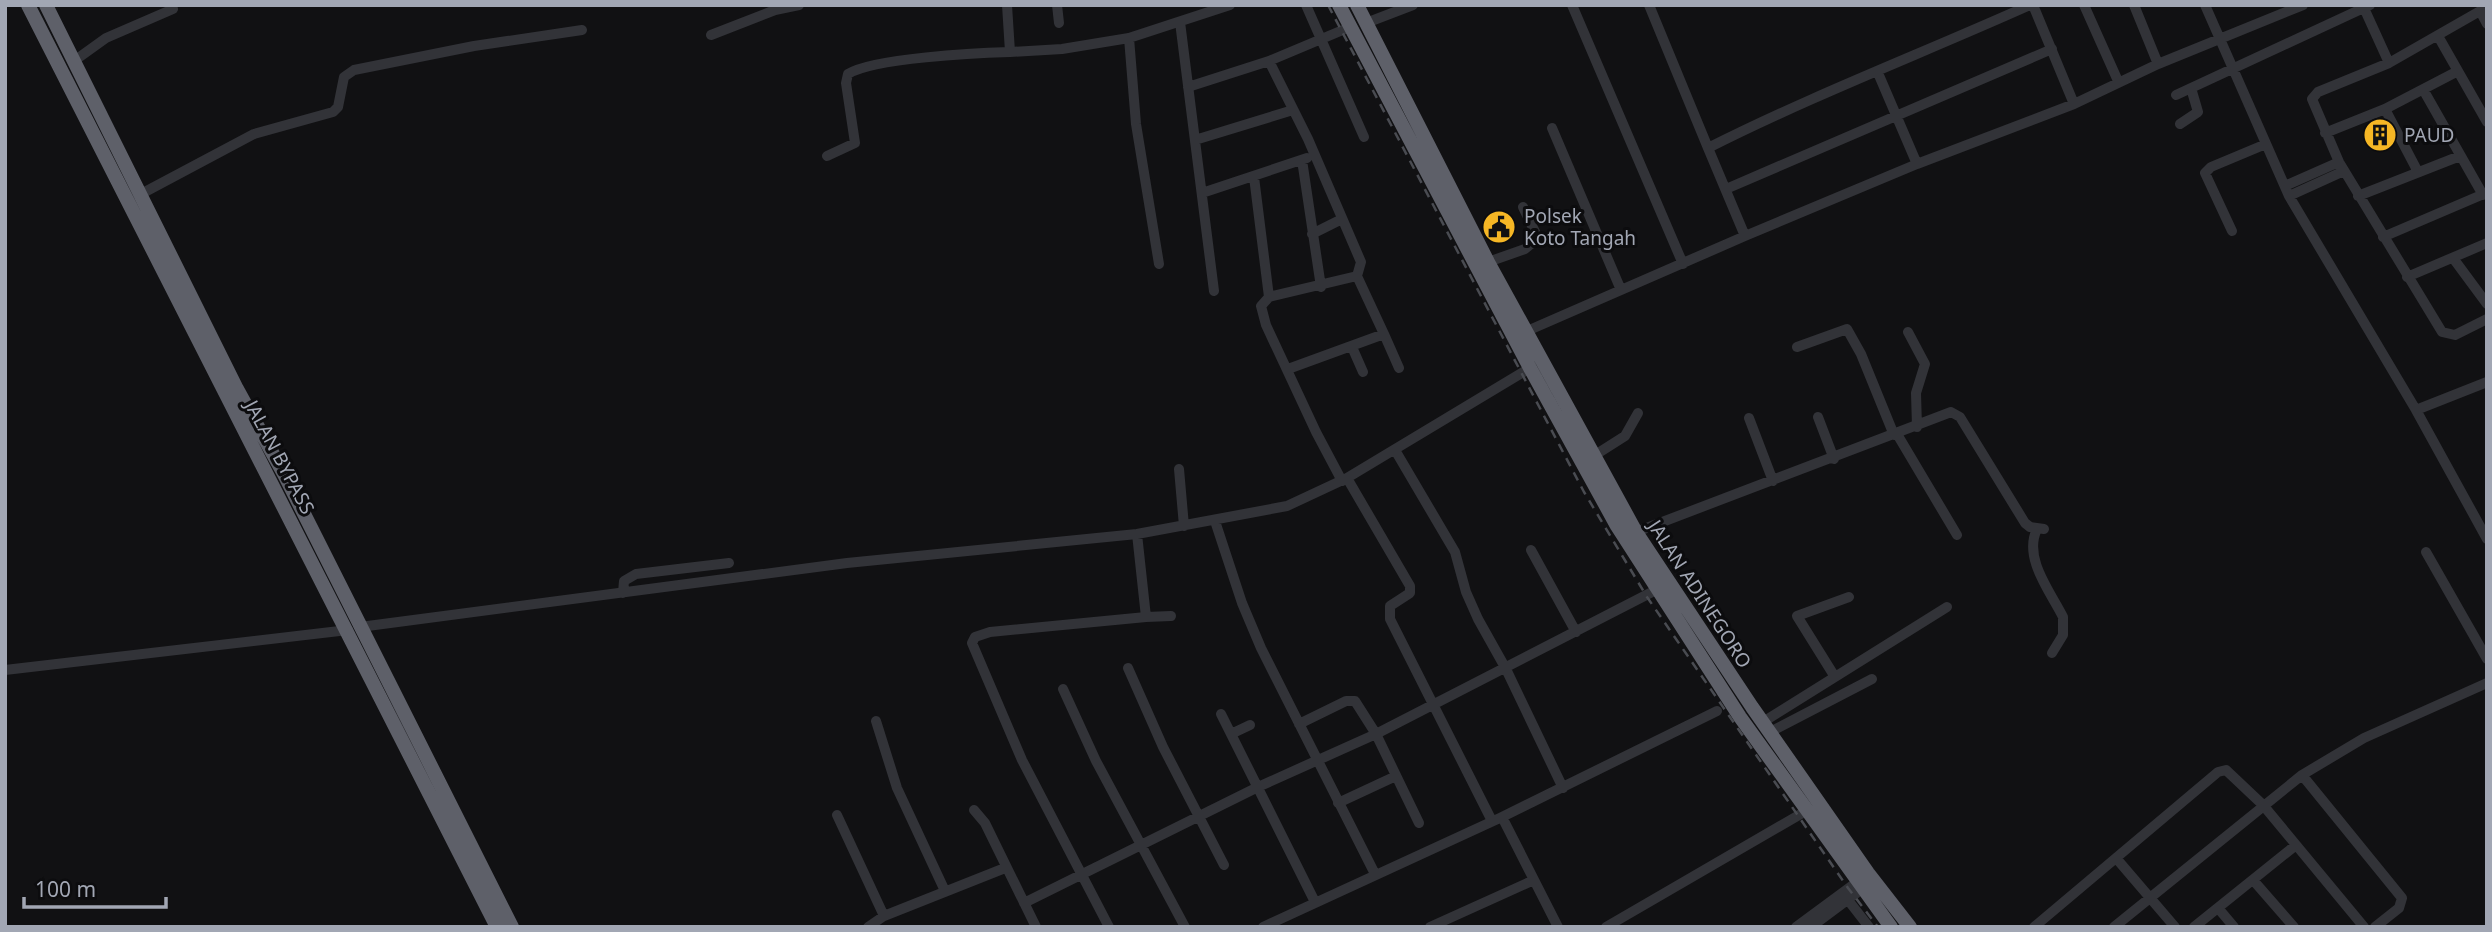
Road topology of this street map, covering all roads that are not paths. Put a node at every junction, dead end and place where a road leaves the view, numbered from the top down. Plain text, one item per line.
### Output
1 (28, 5) edge
2 (46, 5) edge
3 (799, 5) edge
4 (1007, 5) edge
5 (1057, 5) edge
6 (1230, 5) edge
7 (1306, 5) edge
8 (1339, 5) edge
9 (1357, 5) edge
10 (1413, 5) edge
11 (1572, 5) edge
12 (1649, 5) edge
13 (2032, 5) edge
14 (2084, 5) edge
15 (2133, 5) edge
16 (2205, 5) edge
17 (2303, 5) edge
18 (2367, 7) edge
19 (173, 9) dead end
20 (2483, 9) edge
21 (1180, 22) junction
22 (1059, 23) dead end
23 (1366, 23) junction
24 (2487, 24) edge
25 (1350, 27) junction
26 (582, 30) dead end
27 (711, 34) dead end
28 (2438, 36) junction
29 (1129, 38) junction
30 (2217, 38) junction
31 (1321, 41) junction
32 (2052, 49) junction
33 (1010, 52) junction
34 (75, 61) junction
35 (1269, 61) junction
36 (2389, 63) junction
37 (2158, 64) junction
38 (2232, 71) junction
39 (2458, 71) junction
40 (1878, 73) junction
41 (2118, 81) junction
42 (1188, 87) junction
43 (2191, 88) junction
44 (2424, 90) junction
45 (2176, 95) dead end
46 (2074, 104) junction
47 (2385, 108) junction
48 (1293, 110) junction
49 (1896, 117) junction
50 (2487, 122) edge
51 (2180, 124) dead end
52 (1552, 128) dead end
53 (2325, 133) junction
54 (1364, 137) dead end
55 (1195, 140) junction
56 (2266, 144) junction
57 (1708, 148) junction
58 (1314, 155) junction
59 (827, 156) dead end
60 (2460, 156) junction
61 (1302, 160) junction
62 (1917, 164) junction
63 (2342, 167) junction
64 (2418, 172) junction
65 (1254, 177) junction
66 (1726, 189) junction
67 (2287, 191) junction
68 (1202, 192) junction
69 (141, 194) junction
70 (2485, 194) edge
71 (2358, 196) junction
72 (1523, 207) dead end
73 (1342, 219) junction
74 (2232, 231) dead end
75 (1312, 234) junction
76 (1745, 236) junction
77 (2383, 237) junction
78 (2487, 243) edge
79 (2453, 258) junction
80 (1489, 262) junction
81 (1159, 264) dead end
82 (1683, 264) junction
83 (1357, 276) junction
84 (2407, 277) junction
85 (180, 287) junction
86 (1321, 287) junction
87 (1621, 290) junction
88 (1214, 291) dead end
89 (1269, 297) junction
90 (2485, 298) edge
91 (2487, 318) edge
92 (1527, 331) junction
93 (1908, 332) dead end
94 (1384, 334) junction
95 (1352, 346) junction
96 (1797, 347) dead end
97 (1399, 368) dead end
98 (1530, 368) junction
99 (1288, 369) junction
100 (1363, 372) dead end
101 (2487, 382) edge
102 (2416, 410) junction
103 (1638, 413) dead end
104 (1818, 417) dead end
105 (1749, 418) dead end
106 (1917, 426) junction
107 (1896, 435) junction
108 (1395, 450) junction
109 (1592, 457) junction
110 (1834, 459) junction
111 (1179, 469) dead end
112 (1344, 479) junction
113 (1773, 481) junction
114 (1215, 521) junction
115 (1184, 526) junction
116 (1636, 532) junction
117 (1137, 534) junction
118 (1957, 535) dead end
119 (2487, 538) edge
120 (1531, 550) dead end
121 (2426, 552) dead end
122 (729, 563) dead end
123 (1656, 590) junction
124 (623, 593) junction
125 (1849, 597) dead end
126 (1947, 607) dead end
127 (1171, 616) dead end
128 (1146, 617) junction
129 (354, 629) junction
130 (1576, 632) junction
131 (2052, 653) dead end
132 (2487, 659) edge
133 (1128, 668) dead end
134 (1506, 669) junction
135 (5, 670) edge
136 (1835, 677) junction
137 (1872, 679) dead end
138 (2487, 683) edge
139 (1736, 684) junction
140 (1063, 689) dead end
141 (1723, 691) junction
142 (1436, 704) junction
143 (1752, 706) junction
144 (1717, 710) dead end
145 (1221, 715) dead end
146 (1740, 717) junction
147 (876, 721) dead end
148 (1298, 724) junction
149 (1250, 725) dead end
150 (1766, 727) junction
151 (1231, 734) junction
152 (1377, 734) junction
153 (1317, 761) junction
154 (2302, 775) junction
155 (1396, 776) junction
156 (1258, 787) junction
157 (1563, 788) junction
158 (1339, 803) junction
159 (2263, 805) junction
160 (974, 810) dead end
161 (1806, 811) junction
162 (837, 815) dead end
163 (1200, 815) junction
164 (1497, 819) junction
165 (1419, 823) dead end
166 (1140, 844) junction
167 (2296, 845) junction
168 (2116, 858) junction
169 (1224, 865) dead end
170 (1005, 868) junction
171 (1082, 874) junction
172 (1375, 874) junction
173 (1534, 880) junction
174 (2253, 880) junction
175 (1860, 886) junction
176 (945, 891) junction
177 (2150, 899) junction
178 (1848, 900) junction
179 (1315, 902) junction
180 (1024, 903) junction
181 (1830, 908) junction
182 (2218, 908) junction
183 (884, 916) junction
184 (497, 927) edge
185 (512, 927) edge
186 (868, 927) edge
187 (1036, 927) edge
188 (1109, 927) edge
189 (1185, 927) edge
190 (1263, 927) edge
191 (1430, 927) edge
192 (1558, 927) edge
193 (1606, 927) edge
194 (1796, 927) edge
195 (1811, 927) edge
196 (1869, 927) edge
197 (1891, 927) edge
198 (1910, 927) edge
199 (2034, 927) edge
200 (2114, 927) edge
201 (2175, 927) edge
202 (2194, 927) edge
203 (2234, 927) edge
204 (2294, 927) edge
205 (2364, 927) edge
206 (2375, 927) edge

1 - 85 highway, JALAN BYPASS
2 - 34 highway, JALAN BYPASS
3 - 27 street
4 - 33 street
5 - 22 street
6 - 21 street
7 - 31 street
8 - 25 highway
9 - 23 highway, JALAN ADINEGORO
10 - 23 street
11 - 82 street
12 - 57 street
13 - 32 street
13 - 40 street
14 - 41 street
15 - 37 street
16 - 30 street
17 - 30 street
18 - 36 street
18 - 38 street
19 - 34 street
20 - 24 street
20 - 28 street
21 - 29 street
21 - 42 street
23 - 80 highway, JALAN ADINEGORO
25 - 31 street
25 - 98 highway
26 - 69 street
28 - 36 street
28 - 39 street
29 - 33 street
29 - 81 street
30 - 37 street
30 - 38 street
31 - 35 street
31 - 54 street
32 - 46 street
32 - 49 street
33 - 59 street
34 - 69 highway, JALAN BYPASS
35 - 42 street
35 - 48 street
36 - 53 street
37 - 41 street
38 - 43 street
38 - 56 street
39 - 44 street
39 - 50 street
40 - 49 street
40 - 57 street
41 - 46 street
42 - 55 street
43 - 45 street
43 - 51 street
44 - 47 street
44 - 60 street
46 - 62 street
47 - 53 street
47 - 64 street
48 - 55 street
48 - 58 street
49 - 62 street
49 - 66 street
52 - 87 street
53 - 63 street
55 - 68 street
56 - 67 street
56 - 74 street
57 - 66 street
58 - 61 street
58 - 73 street
60 - 64 street
60 - 70 street
61 - 65 street
61 - 75 street
62 - 76 street
63 - 67 street
63 - 71 street
64 - 71 street
65 - 68 street
65 - 89 street
66 - 76 street
67 - 102 street
68 - 88 street
69 - 85 highway, JALAN BYPASS
70 - 77 street
71 - 77 street
72 - 80 street
73 - 75 street
73 - 83 street
75 - 86 street
76 - 82 street
77 - 84 street
78 - 79 street
79 - 84 street
79 - 90 street
80 - 92 highway, JALAN ADINEGORO
82 - 87 street
83 - 86 street
83 - 94 street
84 - 91 street
85 - 129 highway, JALAN BYPASS
86 - 89 street
87 - 92 street
89 - 99 street
92 - 109 highway, JALAN ADINEGORO
93 - 106 street
94 - 95 street
94 - 97 street
95 - 99 street
95 - 100 street
96 - 107 street
98 - 108 street
98 - 123 highway
99 - 112 street
101 - 102 street
102 - 119 street
103 - 109 street
104 - 110 street
105 - 113 street
106 - 107 street
106 - 131 street
107 - 110 street
107 - 118 street
108 - 112 street
108 - 134 street
109 - 116 highway, JALAN ADINEGORO
110 - 113 street
111 - 115 street
112 - 114 street
112 - 142 street
113 - 116 street
114 - 115 street
114 - 148 street
115 - 117 street
116 - 139 highway, JALAN ADINEGORO
117 - 124 street
117 - 128 street
120 - 130 street
121 - 132 street
122 - 124 street
123 - 130 street
123 - 141 highway
124 - 129 street
125 - 136 street
126 - 136 street
127 - 128 street
128 - 171 street
129 - 135 street
129 - 184 highway, JALAN BYPASS
129 - 185 highway, JALAN BYPASS
130 - 134 street
133 - 163 street
134 - 142 street
134 - 157 street
136 - 150 street
137 - 150 street
138 - 154 street
139 - 141 highway
139 - 143 highway, JALAN ADINEGORO
140 - 166 street
141 - 146 highway
142 - 152 street
142 - 164 street
143 - 146 highway
143 - 150 highway, JALAN ADINEGORO
144 - 157 street
145 - 151 street
146 - 161 highway
147 - 176 street
148 - 152 street
148 - 153 street
149 - 151 street
150 - 198 highway, JALAN ADINEGORO
151 - 156 street
152 - 153 street
152 - 155 street
153 - 156 street
153 - 158 street
154 - 159 street
154 - 206 street
155 - 158 street
155 - 165 street
156 - 163 street
156 - 179 street
157 - 164 street
158 - 172 street
159 - 167 street
159 - 168 street
159 - 177 street
160 - 170 street
161 - 175 highway
161 - 193 street
162 - 183 street
163 - 166 street
163 - 169 street
164 - 172 street
164 - 173 street
166 - 171 street
166 - 189 street
167 - 174 street
167 - 205 street
168 - 177 street
168 - 199 street
170 - 176 street
170 - 180 street
171 - 180 street
171 - 188 street
172 - 179 street
173 - 191 street
173 - 192 street
174 - 182 street
174 - 204 street
175 - 178 street
175 - 181 street
175 - 197 highway
176 - 183 street
177 - 200 street
177 - 201 street
178 - 181 street
178 - 196 street
179 - 190 street
180 - 187 street
181 - 194 street
181 - 195 street
182 - 202 street
182 - 203 street
183 - 186 street

